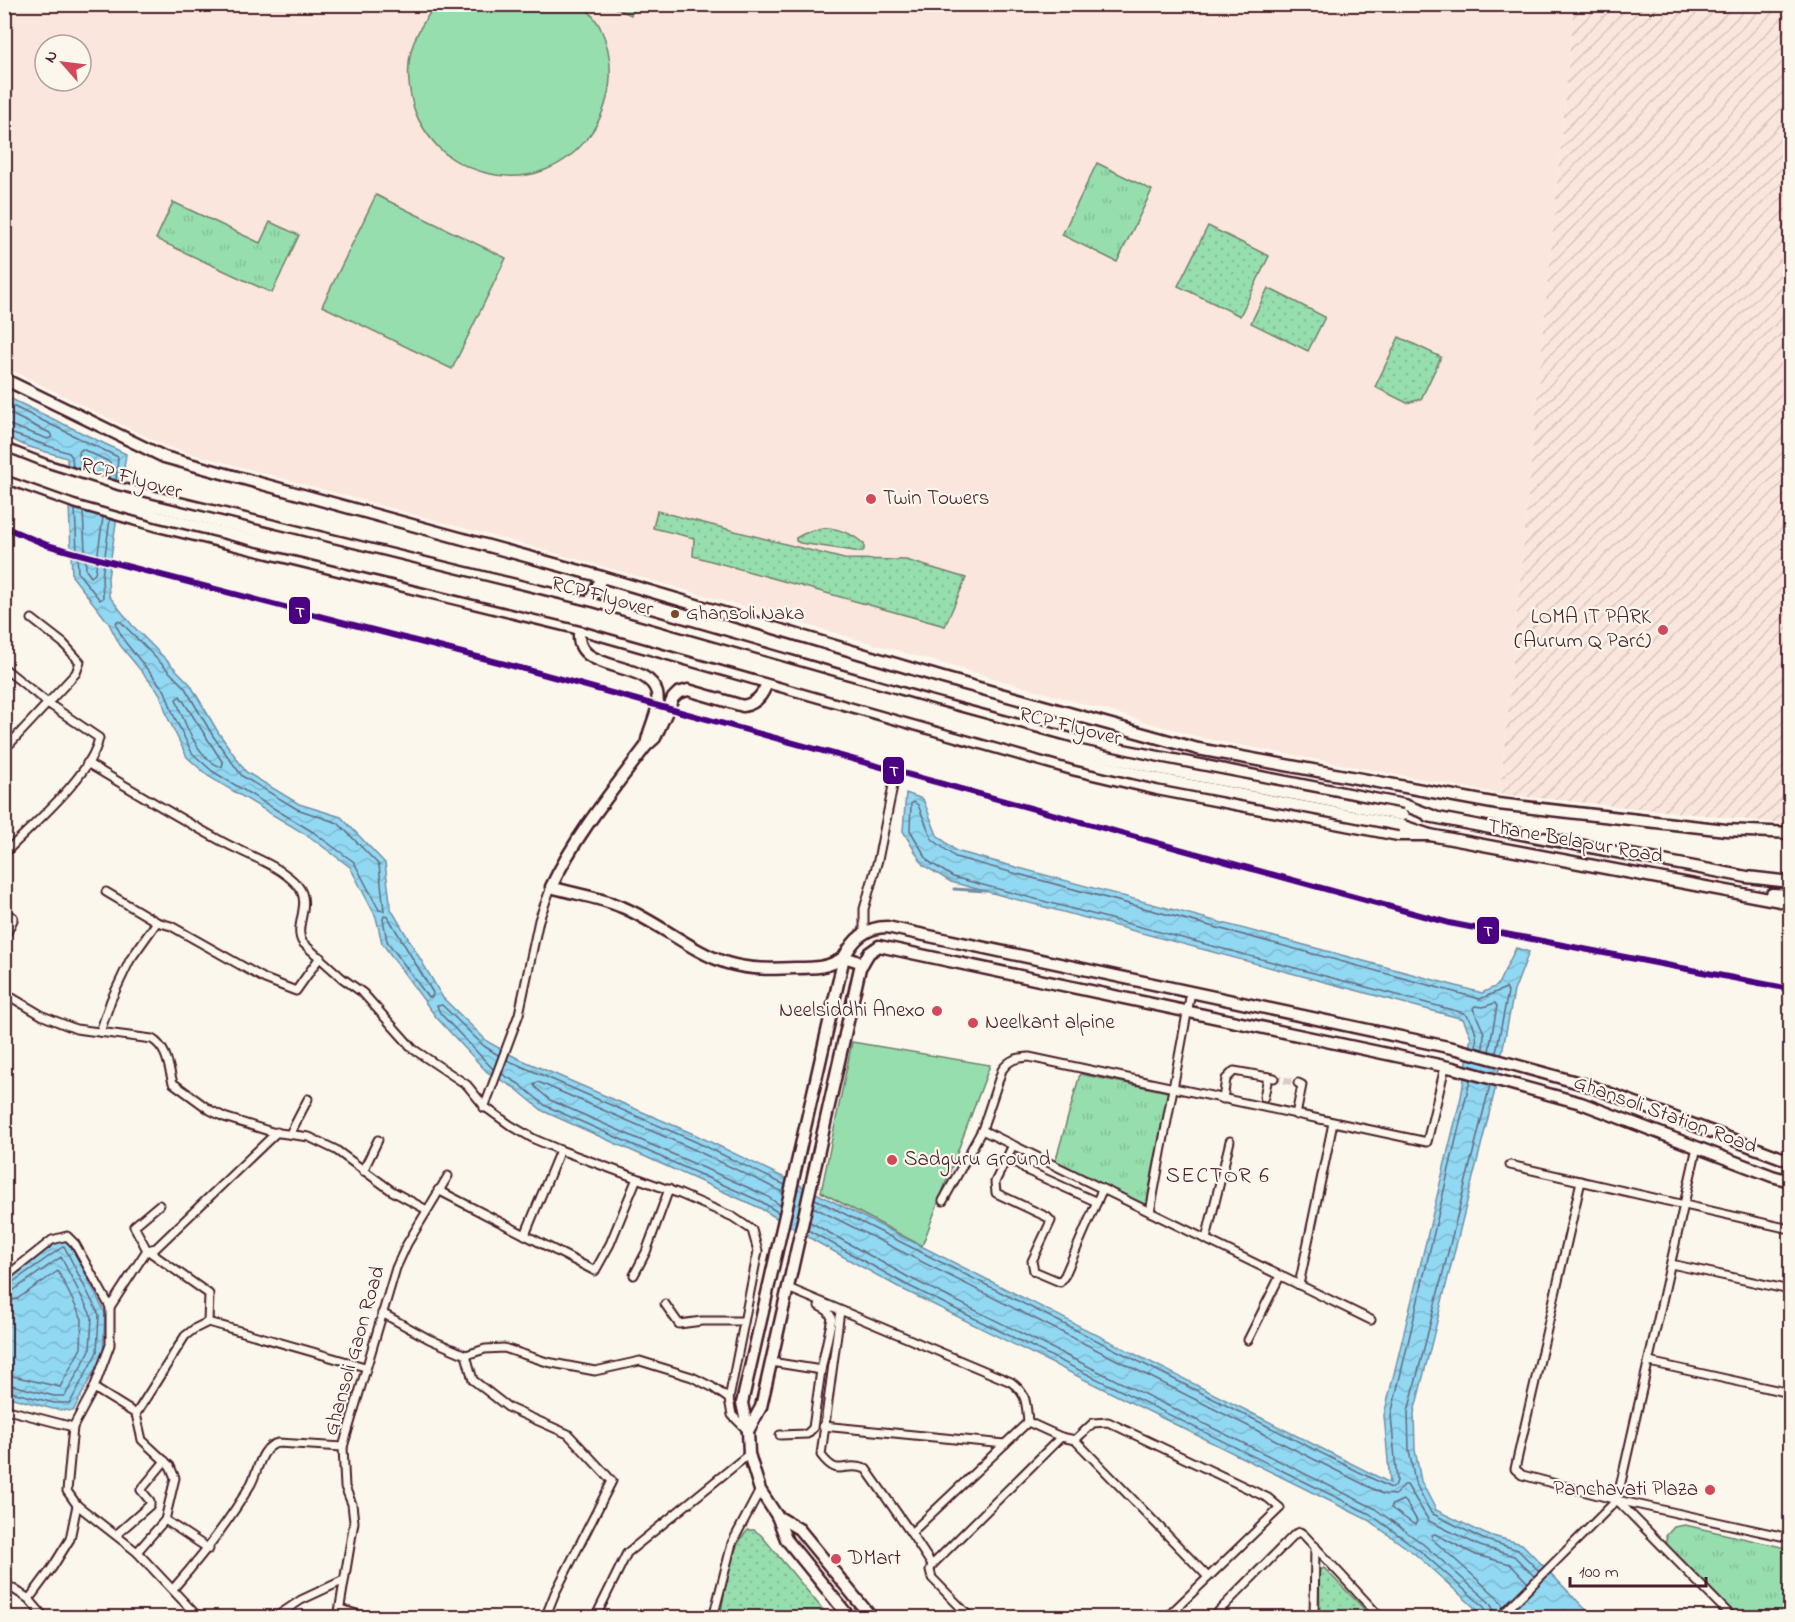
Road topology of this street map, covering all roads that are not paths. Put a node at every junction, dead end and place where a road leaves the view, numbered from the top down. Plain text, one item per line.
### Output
1 (4, 379) edge
2 (4, 449) edge
3 (4, 458) edge
4 (4, 468) edge
5 (4, 477) edge
6 (602, 577) junction
7 (589, 603) junction
8 (32, 619) dead end
9 (580, 629) junction
10 (775, 658) junction
11 (6, 673) edge
12 (767, 682) junction
13 (49, 704) junction
14 (646, 746) junction
15 (4, 750) edge
16 (87, 763) junction
17 (896, 771) dead end
18 (1433, 816) junction
19 (1401, 820) junction
20 (1791, 833) edge
21 (1430, 835) junction
22 (4, 854) edge
23 (1791, 875) edge
24 (1747, 877) junction
25 (1791, 882) edge
26 (551, 887) junction
27 (106, 892) dead end
28 (1744, 894) junction
29 (1791, 895) edge
30 (1791, 903) edge
31 (4, 913) edge
32 (157, 922) junction
33 (864, 933) junction
34 (4, 939) edge
35 (320, 957) junction
36 (844, 957) junction
37 (863, 963) junction
38 (1191, 992) junction
39 (4, 993) edge
40 (1187, 1011) junction
41 (100, 1032) junction
42 (1449, 1067) junction
43 (1298, 1083) dead end
44 (1172, 1088) junction
45 (1264, 1097) dead end
46 (308, 1099) dead end
47 (1223, 1099) junction
48 (484, 1109) junction
49 (1296, 1115) junction
50 (1333, 1123) junction
51 (982, 1130) junction
52 (277, 1132) junction
53 (290, 1134) junction
54 (378, 1140) dead end
55 (1230, 1141) dead end
56 (1013, 1145) junction
57 (1697, 1147) junction
58 (560, 1150) junction
59 (1008, 1156) junction
60 (1791, 1161) edge
61 (1510, 1165) dead end
62 (363, 1171) junction
63 (448, 1176) dead end
64 (637, 1178) junction
65 (1581, 1181) junction
66 (1791, 1181) edge
67 (669, 1189) junction
68 (438, 1190) junction
69 (1102, 1190) junction
70 (943, 1201) dead end
71 (1097, 1202) junction
72 (159, 1205) dead end
73 (1684, 1205) junction
74 (427, 1210) junction
75 (1150, 1212) junction
76 (1791, 1229) edge
77 (525, 1235) junction
78 (1206, 1239) junction
79 (147, 1250) junction
80 (774, 1262) junction
81 (1671, 1264) junction
82 (792, 1267) junction
83 (634, 1275) dead end
84 (1280, 1276) junction
85 (4, 1278) edge
86 (1299, 1285) junction
87 (788, 1288) junction
88 (1791, 1290) edge
89 (811, 1302) dead end
90 (665, 1304) dead end
91 (110, 1307) junction
92 (840, 1311) junction
93 (382, 1313) junction
94 (1371, 1320) dead end
95 (744, 1321) junction
96 (208, 1322) junction
97 (1248, 1340) dead end
98 (466, 1355) junction
99 (771, 1362) junction
100 (1649, 1362) junction
101 (365, 1367) junction
102 (821, 1370) junction
103 (94, 1388) junction
104 (1791, 1393) edge
105 (729, 1399) junction
106 (4, 1409) edge
107 (136, 1414) junction
108 (1028, 1422) junction
109 (823, 1426) junction
110 (73, 1427) junction
111 (748, 1431) junction
112 (780, 1435) dead end
113 (1061, 1437) junction
114 (1075, 1440) junction
115 (1005, 1444) junction
116 (343, 1447) junction
117 (749, 1454) junction
118 (165, 1461) junction
119 (760, 1490) junction
120 (1617, 1500) junction
121 (77, 1505) junction
122 (777, 1516) junction
123 (165, 1520) junction
124 (911, 1533) junction
125 (117, 1534) junction
126 (1791, 1538) edge
127 (1315, 1546) junction
128 (209, 1549) junction
129 (137, 1552) junction
130 (932, 1565) junction
131 (1208, 1577) junction
132 (344, 1580) junction
133 (4, 1583) edge
134 (173, 1589) junction
135 (29, 1599) junction
136 (340, 1609) junction
137 (45, 1617) edge
138 (200, 1617) edge
139 (274, 1617) edge
140 (338, 1617) edge
141 (370, 1617) edge
142 (545, 1617) edge
143 (595, 1617) edge
144 (713, 1617) edge
145 (850, 1617) edge
146 (872, 1617) edge
147 (971, 1617) edge
148 (1167, 1617) edge
149 (1212, 1617) edge
150 (1314, 1617) edge
151 (1382, 1617) edge
152 (1499, 1617) edge
153 (1733, 1617) edge

1 - 6 main road
2 - 7 main road
3 - 19 main road, RCP Flyover, bridge
4 - 19 main road, RCP Flyover, bridge
5 - 9 main road
6 - 7 main road
6 - 20 main road
7 - 9 main road
7 - 10 main road
8 - 13 street
9 - 12 main road
9 - 14 main road
10 - 12 main road
10 - 18 main road
11 - 13 street
12 - 14 main road
12 - 21 main road
13 - 15 street
13 - 16 street
14 - 26 main road
16 - 22 street
16 - 35 street
17 - 33 street
18 - 19 main road, Thane Belapur Road
18 - 24 main road, Thane Belapur Road
19 - 21 main road, Thane Belapur Road
21 - 28 main road, Thane Belapur Road
23 - 24 main road
24 - 25 main road
26 - 36 main road
26 - 48 street
27 - 32 street
28 - 29 main road
28 - 30 main road
31 - 34 street
32 - 35 street
32 - 41 street
33 - 36 main road
33 - 38 main road, Ghansoli Station Road
35 - 48 street
36 - 37 main road
36 - 80 main road
37 - 40 main road, Ghansoli Station Road
37 - 82 main road
38 - 40 street
38 - 60 main road, Ghansoli Station Road
39 - 41 street
40 - 42 main road, Ghansoli Station Road
40 - 44 street
41 - 52 street
42 - 50 street
42 - 57 main road, Ghansoli Station Road
43 - 49 street
44 - 47 street
44 - 51 street
44 - 75 street
45 - 47 street
46 - 53 street
47 - 49 street
48 - 58 street
49 - 50 street
50 - 86 street
51 - 56 street
51 - 70 street
52 - 53 street
52 - 79 street
53 - 62 street
54 - 62 street
55 - 78 street
56 - 59 street
56 - 69 street
57 - 66 main road, Ghansoli Station Road
57 - 73 street
58 - 64 street
58 - 77 street
59 - 71 street
59 - 71 street
61 - 65 street
62 - 74 street
63 - 68 street, Ghansoli Gaon Road
64 - 67 street
64 - 77 street
65 - 73 street
65 - 120 street
67 - 83 street
67 - 95 street
68 - 74 street, Ghansoli Gaon Road
68 - 77 street
69 - 71 street
69 - 75 street
72 - 79 street
73 - 76 street
73 - 81 street
74 - 93 street, Ghansoli Gaon Road
75 - 78 street
78 - 84 street
79 - 91 street
79 - 96 street
80 - 82 main road
80 - 111 main road
81 - 88 street
81 - 100 street
82 - 87 main road
84 - 86 street
84 - 97 street
85 - 91 street
86 - 94 street
87 - 92 street
87 - 99 main road
89 - 102 street
90 - 95 street
91 - 103 street
92 - 108 street
92 - 109 street
93 - 98 street
93 - 101 street, Ghansoli Gaon Road
95 - 105 street
96 - 101 street
96 - 107 street
98 - 105 street
98 - 142 street
99 - 102 street
99 - 111 main road
100 - 104 street
100 - 120 street
101 - 116 street, Ghansoli Gaon Road
102 - 112 street
103 - 107 street
103 - 110 street
105 - 111 street
106 - 110 street
107 - 118 street
108 - 113 street
108 - 115 street
109 - 115 street
109 - 124 street
110 - 121 street
111 - 117 main road
113 - 114 street
113 - 130 street
114 - 131 street
114 - 131 street
115 - 124 street
116 - 128 street
116 - 132 street, Ghansoli Gaon Road
117 - 119 main road
117 - 143 street
118 - 123 street
118 - 125 street
119 - 122 main road
119 - 144 street
120 - 126 street
120 - 152 street
120 - 153 street
121 - 125 street
121 - 135 street
122 - 145 main road
122 - 146 main road
123 - 128 street
123 - 129 street
124 - 130 street
125 - 129 street
127 - 149 street
127 - 150 street
127 - 151 street
128 - 134 street
129 - 134 street
130 - 147 street
131 - 148 street
132 - 136 street, Ghansoli Gaon Road
132 - 139 street
133 - 135 street
134 - 138 street
135 - 137 street
136 - 140 street, Ghansoli Gaon Road
136 - 141 street

